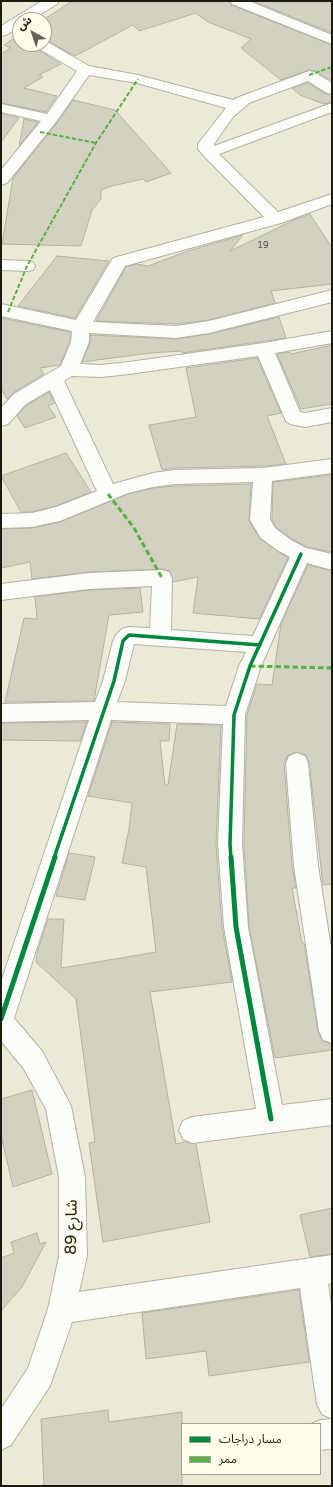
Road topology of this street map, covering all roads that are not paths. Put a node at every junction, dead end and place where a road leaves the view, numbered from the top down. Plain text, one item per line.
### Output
1 (52, 1) edge
2 (237, 1) edge
3 (274, 1) edge
4 (260, 11) junction
5 (35, 12) edge
6 (332, 40) edge
7 (52, 50) edge
8 (85, 70) junction
9 (332, 90) edge
10 (236, 106) junction
11 (332, 107) edge
12 (1, 108) edge
13 (51, 119) junction
14 (209, 153) junction
15 (1, 180) edge
16 (332, 199) edge
17 (276, 219) junction
18 (1, 265) edge
19 (27, 266) dead end
20 (332, 296) edge
21 (1, 310) edge
22 (81, 327) junction
23 (332, 337) edge
24 (264, 349) junction
25 (69, 370) junction
26 (54, 380) junction
27 (4, 410) edge
28 (332, 415) edge
29 (332, 466) edge
30 (262, 475) junction
31 (108, 494) junction
32 (1, 521) edge
33 (301, 554) junction
34 (332, 562) edge
35 (1, 592) edge
36 (160, 636) junction
37 (260, 645) junction
38 (102, 711) junction
39 (1, 713) edge
40 (234, 715) junction
41 (297, 763) dead end
42 (1, 1019) edge
43 (1, 1022) edge
44 (332, 1031) edge
45 (332, 1112) edge
46 (271, 1119) junction
47 (192, 1130) dead end
48 (322, 1271) edge
49 (62, 1309) junction
50 (332, 1404) edge
51 (332, 1434) edge
52 (1, 1435) edge
53 (321, 1435) edge

1 - 5 street
2 - 4 street
3 - 4 street
4 - 6 street
7 - 8 street
8 - 10 street
8 - 13 street
9 - 10 street
10 - 14 street
11 - 14 street
12 - 13 street
13 - 15 street
14 - 17 street
16 - 17 street
17 - 22 street
18 - 19 street
20 - 22 street
21 - 22 street
22 - 25 street
23 - 24 street
24 - 25 street
24 - 28 street
25 - 26 street
26 - 27 street
26 - 31 street
29 - 30 street
30 - 31 street
30 - 33 street
31 - 32 street
33 - 34 street
33 - 37 street
35 - 36 street
36 - 37 street
36 - 38 street
37 - 40 street
38 - 39 street
38 - 40 street
38 - 42 street
40 - 46 street
41 - 44 street
43 - 49 street, شارع 89
45 - 46 street
46 - 47 street
48 - 49 street
48 - 50 street
49 - 52 street, شارع 89
51 - 53 street

